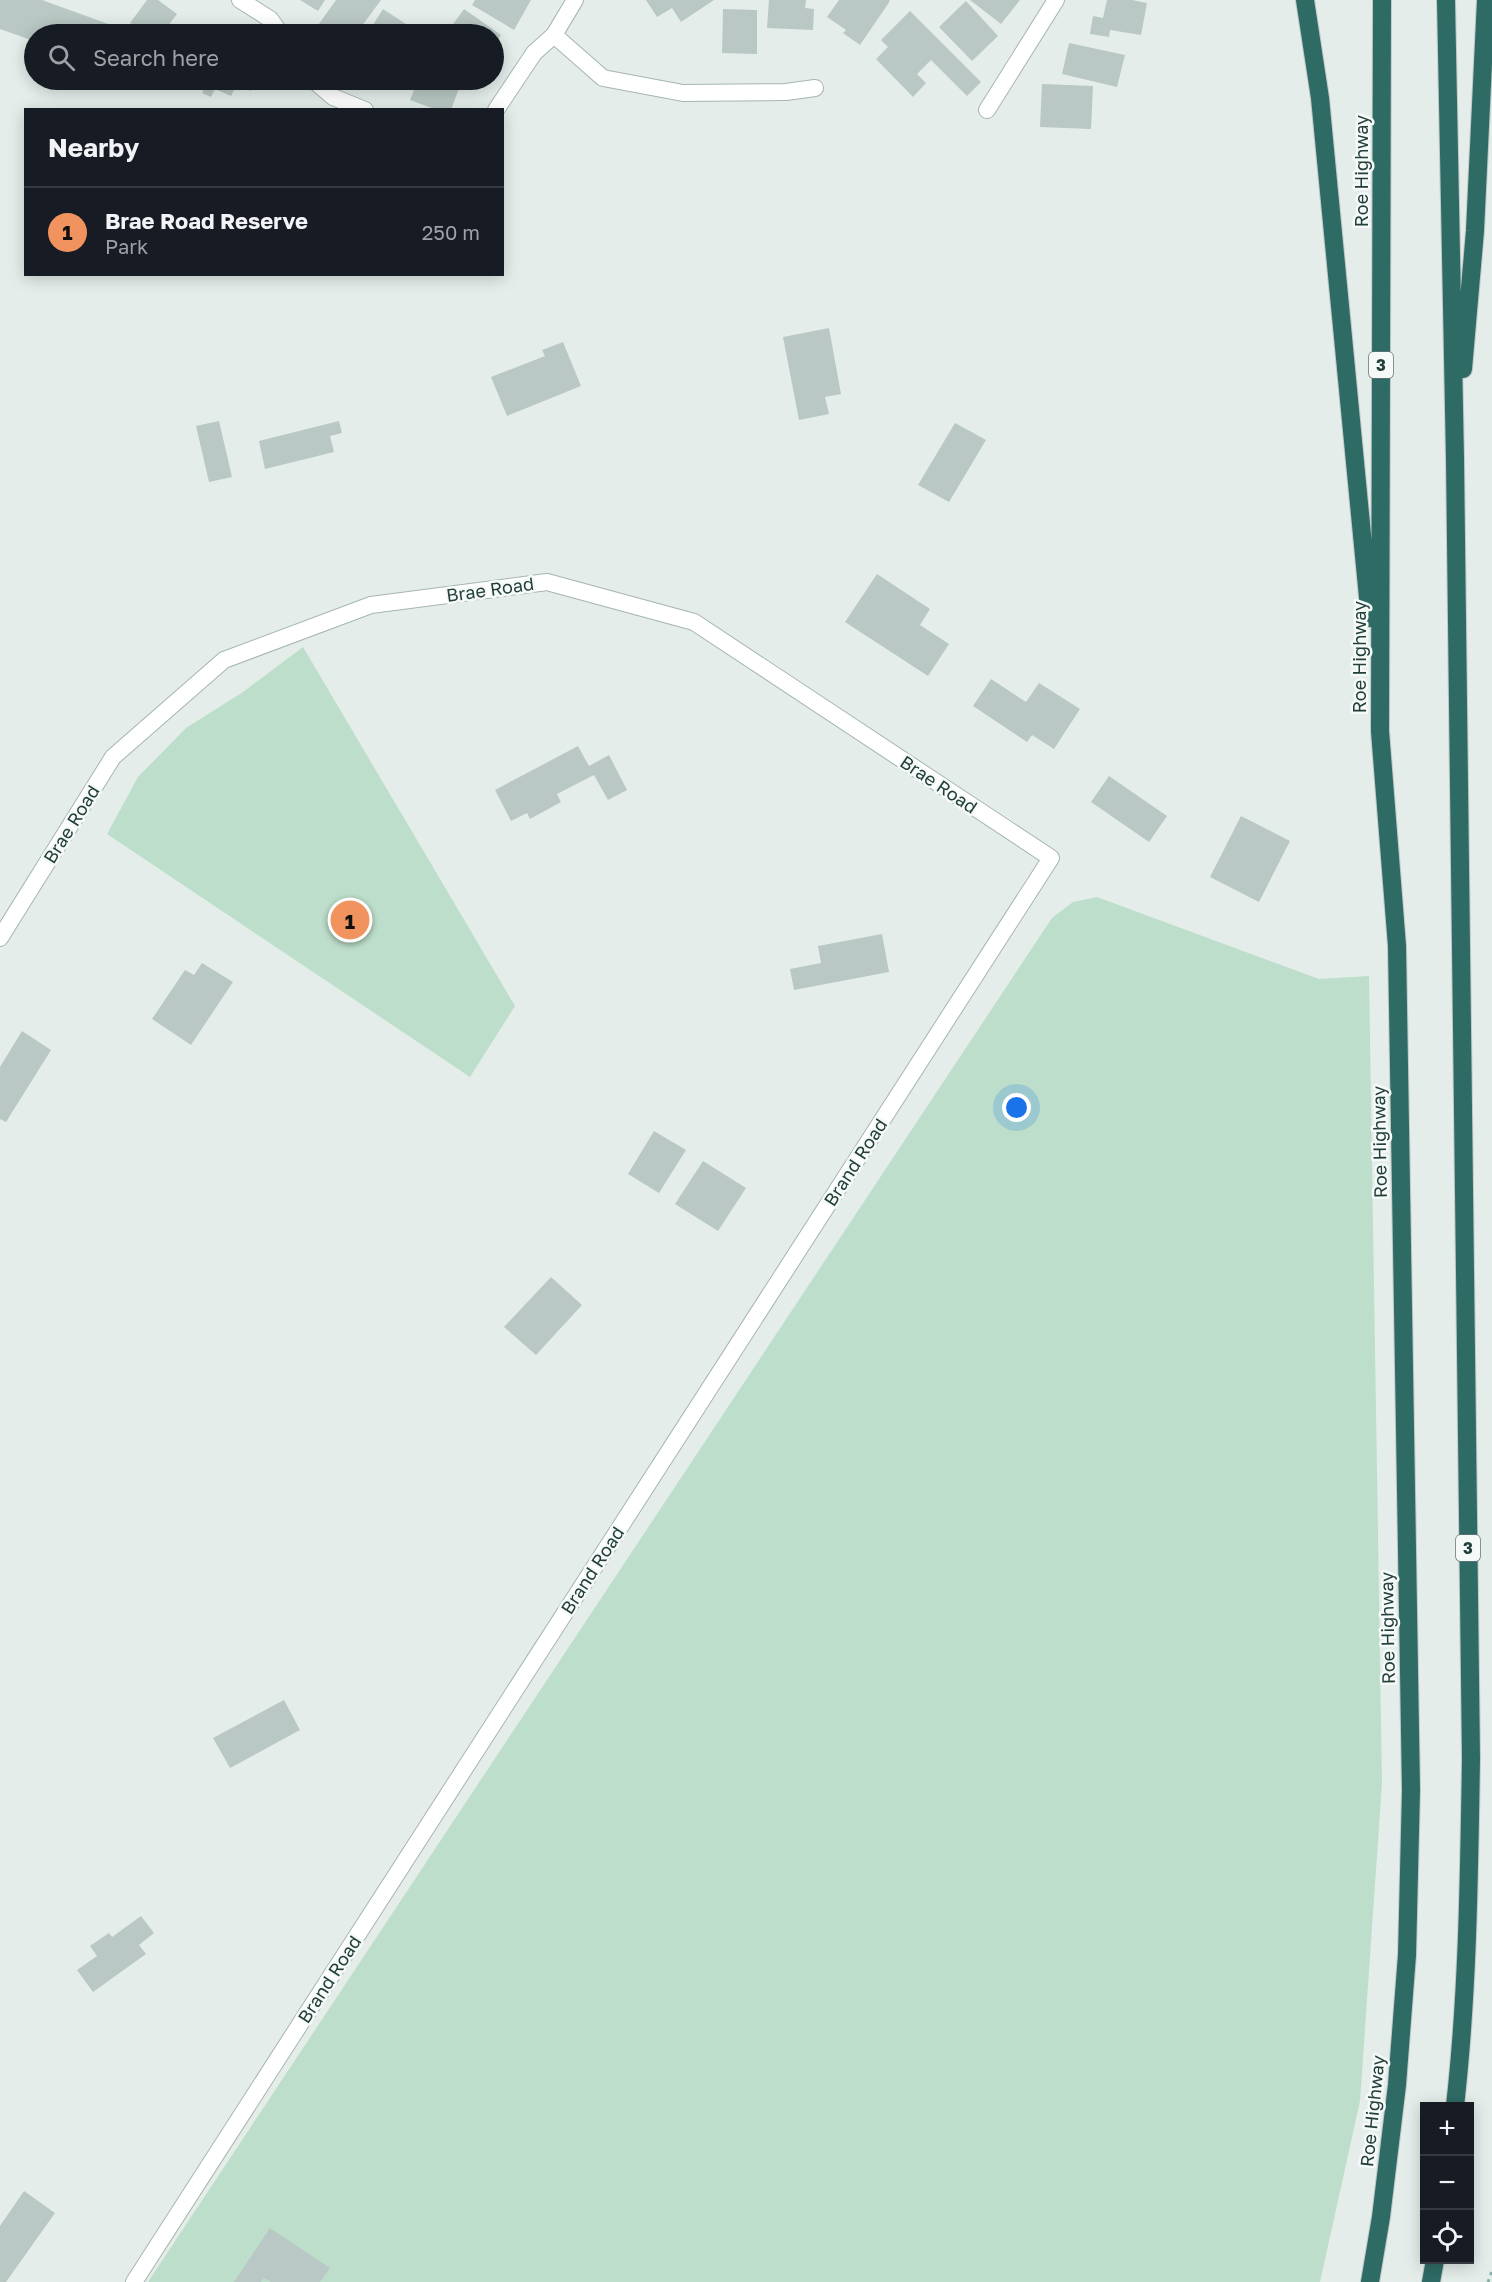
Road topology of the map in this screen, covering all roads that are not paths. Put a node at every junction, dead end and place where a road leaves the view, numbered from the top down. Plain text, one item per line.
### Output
1 (240, 0) edge
2 (575, 0) edge
3 (1056, 0) edge
4 (1305, 0) edge
5 (1382, 0) edge
6 (1446, 0) edge
7 (1486, 0) edge
8 (274, 24) edge
9 (554, 35) junction
10 (815, 88) dead end
11 (323, 90) edge
12 (360, 108) edge
13 (497, 108) edge
14 (987, 110) dead end
15 (1455, 459) junction
16 (1380, 731) junction
17 (1051, 858) joint
18 (0, 938) edge
19 (1456, 2102) edge
20 (1434, 2264) edge
21 (134, 2282) edge
22 (1370, 2282) edge
23 (1431, 2282) edge

1 - 8 street
2 - 9 street
3 - 14 street
4 - 16 highway
5 - 16 highway, Roe Highway / 3
6 - 15 highway, 3
7 - 15 highway
9 - 10 street
9 - 13 street
11 - 12 street
15 - 19 highway, 3
16 - 22 highway, Roe Highway / 3
17 - 18 street, Brae Road
17 - 21 street, Brand Road
20 - 23 highway

